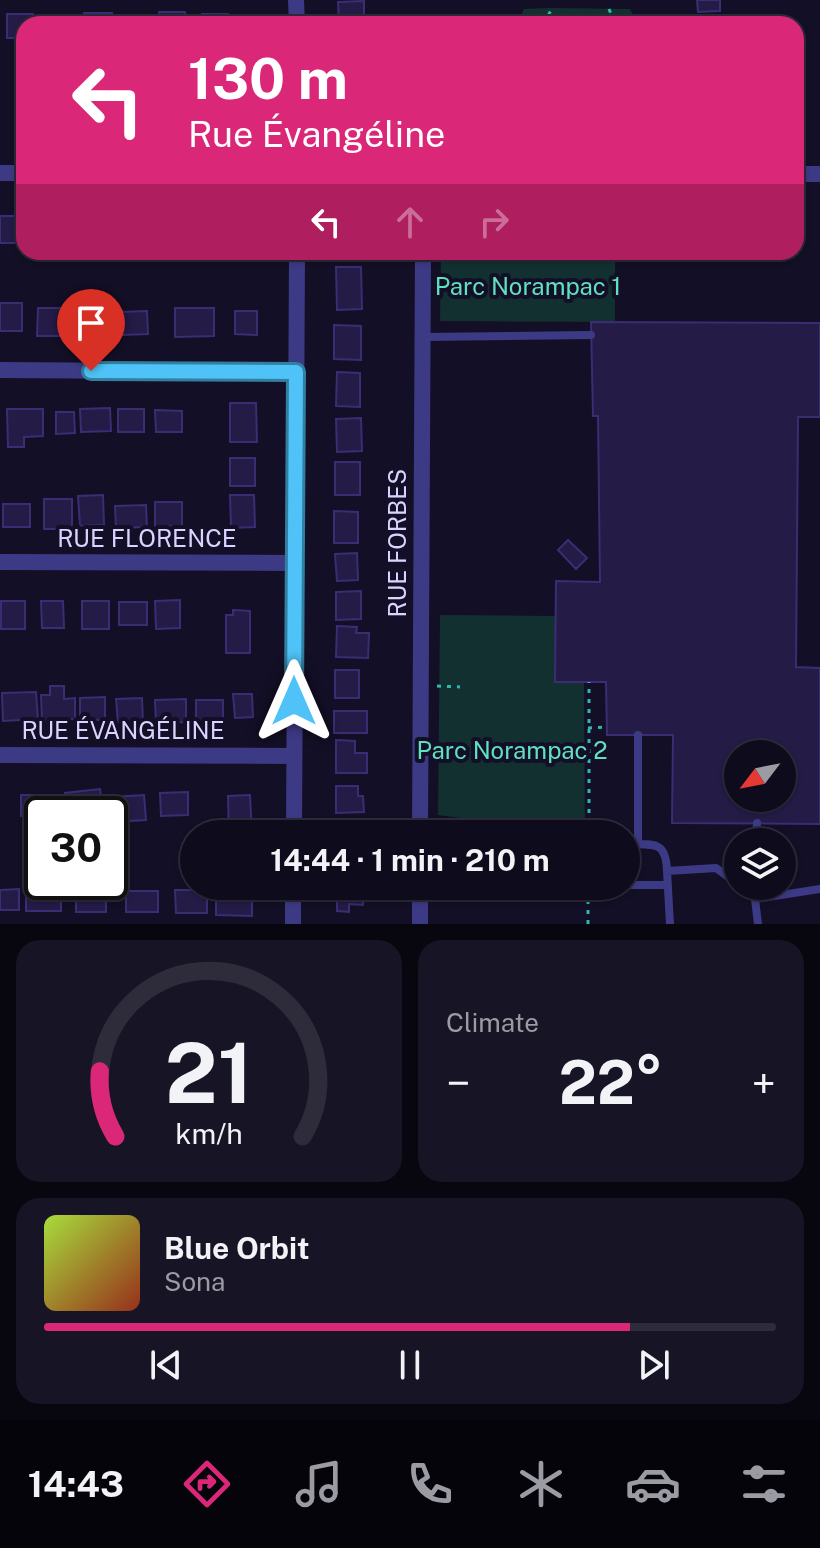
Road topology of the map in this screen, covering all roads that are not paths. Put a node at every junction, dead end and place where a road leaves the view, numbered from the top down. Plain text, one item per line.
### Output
1 (297, 260) edge
2 (423, 260) edge
3 (591, 335) dead end
4 (423, 337) junction
5 (0, 370) edge
6 (296, 372) junction
7 (0, 562) edge
8 (295, 563) junction
9 (638, 735) dead end
10 (0, 755) edge
11 (294, 756) junction
12 (294, 820) edge
13 (420, 820) edge
14 (638, 820) edge
15 (757, 823) dead end
16 (757, 828) edge
17 (640, 844) edge
18 (667, 871) junction
19 (724, 874) edge
20 (640, 885) edge
21 (668, 885) junction
22 (820, 889) edge
23 (796, 893) edge
24 (293, 900) edge
25 (420, 900) edge
26 (755, 900) edge
27 (293, 924) edge
28 (420, 924) edge
29 (670, 924) edge
30 (758, 924) edge

1 - 6 street
2 - 4 street, RUE FORBES
3 - 4 lane
4 - 13 street, RUE FORBES
5 - 6 street
6 - 8 street
7 - 8 street, RUE FLORENCE
8 - 11 street
9 - 14 lane
10 - 11 street, RUE ÉVANGÉLINE
11 - 12 street
15 - 16 lane
17 - 18 lane
18 - 19 lane
18 - 21 lane
20 - 21 lane
21 - 29 lane
22 - 23 lane
24 - 27 street
25 - 28 street
26 - 30 lane

